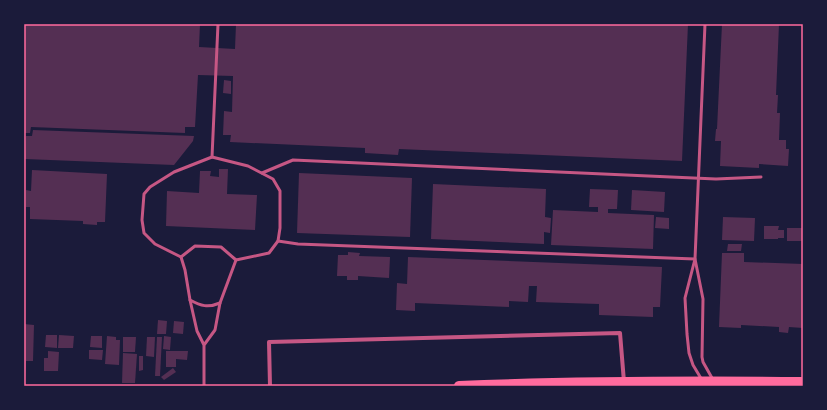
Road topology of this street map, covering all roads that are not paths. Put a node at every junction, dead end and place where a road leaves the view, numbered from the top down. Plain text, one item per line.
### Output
1 (218, 24) edge
2 (705, 24) edge
3 (212, 157) junction
4 (262, 173) junction
5 (698, 177) junction
6 (761, 177) dead end
7 (278, 241) junction
8 (181, 257) junction
9 (695, 259) junction
10 (236, 260) junction
11 (190, 300) junction
12 (220, 303) junction
13 (204, 345) junction
14 (703, 382) junction
15 (714, 382) junction
16 (803, 382) edge
17 (603, 384) edge
18 (628, 384) edge
19 (496, 385) edge
20 (204, 386) edge
21 (270, 386) edge
22 (459, 386) edge

1 - 3 lane
2 - 5 lane
3 - 4 lane
3 - 8 lane
4 - 5 lane
4 - 7 lane
5 - 6 lane
5 - 9 lane
7 - 9 lane
7 - 10 lane
8 - 10 lane
8 - 11 lane
9 - 14 lane
9 - 15 lane
10 - 12 lane
11 - 12 lane
11 - 13 lane
12 - 13 lane
13 - 20 lane
14 - 15 main road
14 - 18 main road
15 - 16 main road
17 - 18 main road
17 - 19 main road
18 - 21 street
19 - 22 main road

